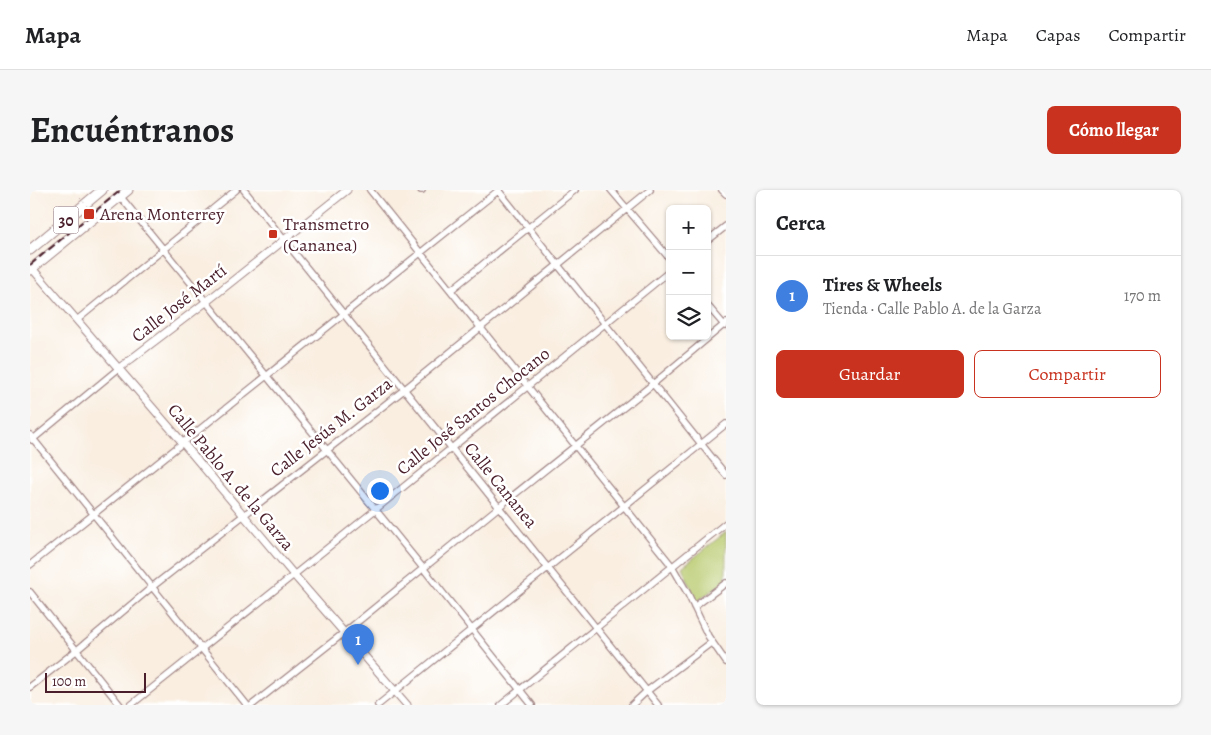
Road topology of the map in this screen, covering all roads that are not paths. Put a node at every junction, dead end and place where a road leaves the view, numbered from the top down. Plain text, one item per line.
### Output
1 (102, 190) edge
2 (128, 190) edge
3 (236, 190) edge
4 (244, 190) edge
5 (347, 190) edge
6 (370, 190) edge
7 (498, 190) edge
8 (575, 190) edge
9 (611, 190) edge
10 (650, 190) edge
11 (722, 190) edge
12 (726, 194) edge
13 (120, 196) junction
14 (627, 209) junction
15 (726, 226) edge
16 (528, 228) junction
17 (711, 238) edge
18 (284, 239) junction
19 (164, 249) junction
20 (30, 250) edge
21 (421, 253) junction
22 (666, 254) edge
23 (557, 265) junction
24 (31, 268) edge
25 (666, 274) edge
26 (451, 290) junction
27 (206, 302) junction
28 (711, 309) edge
29 (344, 314) junction
30 (77, 320) junction
31 (605, 324) junction
32 (725, 325) edge
33 (481, 327) junction
34 (118, 368) junction
35 (266, 376) junction
36 (653, 384) junction
37 (528, 386) junction
38 (405, 389) junction
39 (726, 424) edge
40 (31, 438) edge
41 (183, 443) junction
42 (701, 444) junction
43 (576, 446) junction
44 (452, 447) junction
45 (326, 450) junction
46 (726, 476) edge
47 (500, 506) junction
48 (624, 506) junction
49 (375, 510) junction
50 (94, 514) junction
51 (244, 515) junction
52 (726, 523) edge
53 (30, 565) edge
54 (672, 566) junction
55 (423, 568) junction
56 (548, 568) junction
57 (294, 574) junction
58 (726, 582) edge
59 (152, 587) junction
60 (30, 592) edge
61 (694, 607) junction
62 (597, 628) junction
63 (471, 630) junction
64 (344, 632) junction
65 (712, 642) junction
66 (201, 648) junction
67 (77, 650) junction
68 (725, 658) edge
69 (30, 687) edge
70 (520, 690) junction
71 (396, 691) junction
72 (647, 691) junction
73 (120, 705) edge
74 (131, 705) edge
75 (247, 705) edge
76 (252, 705) edge
77 (378, 705) edge
78 (407, 705) edge
79 (502, 705) edge
80 (532, 705) edge
81 (632, 705) edge
82 (658, 705) edge

1 - 20 main road, 30
2 - 13 main road, 30
3 - 19 street
4 - 18 street, Calle Cananea
5 - 18 street, Calle José Martí
6 - 21 street
7 - 16 street
7 - 21 street
8 - 16 street
9 - 14 street
10 - 14 street, Calle Jesús M. Garza
11 - 12 street
13 - 19 street
13 - 24 main road, 30
14 - 22 street
14 - 23 street, Calle Jesús M. Garza
15 - 17 street
16 - 23 street
16 - 26 street
18 - 27 street, Calle José Martí
18 - 29 street, Calle Cananea
19 - 27 street
19 - 30 street
21 - 26 street
21 - 29 street
23 - 31 street
23 - 33 street, Calle Jesús M. Garza
24 - 30 street, Calle Pablo A. de la Garza
25 - 31 street, Calle José Santos Chocano
26 - 33 street
27 - 34 street, Calle José Martí
27 - 35 street
28 - 32 street
29 - 35 street
29 - 38 street, Calle Cananea
30 - 34 street, Calle Pablo A. de la Garza
31 - 36 street
31 - 37 street, Calle José Santos Chocano
32 - 36 street
33 - 37 street
33 - 38 street, Calle Jesús M. Garza
34 - 40 street, Calle José Martí
34 - 41 street, Calle Pablo A. de la Garza
35 - 41 street
35 - 45 street
36 - 42 street
36 - 43 street
37 - 43 street
37 - 44 street, Calle José Santos Chocano
38 - 44 street, Calle Cananea
38 - 45 street, Calle Jesús M. Garza
39 - 42 street
40 - 50 street
41 - 50 street
41 - 51 street, Calle Pablo A. de la Garza
42 - 46 street
42 - 48 street
43 - 47 street
43 - 48 street
44 - 47 street, Calle Cananea
44 - 49 street, Calle José Santos Chocano
45 - 49 street
45 - 51 street, Calle Jesús M. Garza
47 - 55 street
47 - 56 street, Calle Cananea
48 - 54 street
48 - 56 street
49 - 55 street
49 - 57 street, Calle José Santos Chocano
50 - 53 street
50 - 59 street
51 - 57 street, Calle Pablo A. de la Garza
51 - 59 street, Calle Jesús M. Garza
52 - 54 street
54 - 61 street
54 - 62 street
55 - 63 street
55 - 64 street
56 - 62 street, Calle Cananea
56 - 63 street
57 - 64 street, Calle Pablo A. de la Garza
57 - 66 street, Calle José Santos Chocano
58 - 61 street
59 - 66 street
59 - 67 street, Calle Jesús M. Garza
60 - 67 street
61 - 65 street
62 - 70 street
62 - 72 street, Calle Cananea
63 - 70 street
63 - 71 street
64 - 71 street, Calle Pablo A. de la Garza
64 - 76 street
65 - 68 street
65 - 72 street
66 - 74 street, Calle José Santos Chocano
66 - 75 street
67 - 69 street, Calle Jesús M. Garza
67 - 73 street
70 - 79 street
70 - 80 street
71 - 77 street
71 - 78 street, Calle Pablo A. de la Garza
72 - 81 street
72 - 82 street, Calle Cananea

